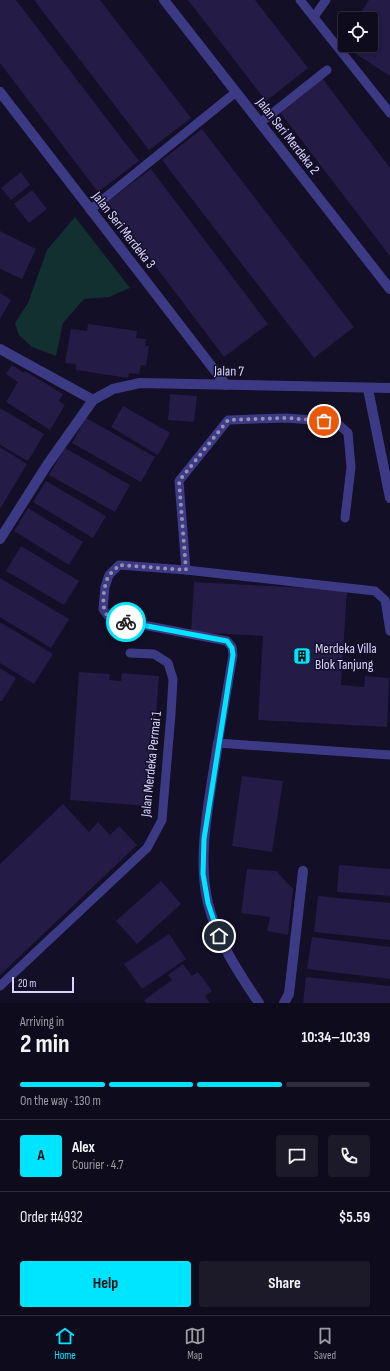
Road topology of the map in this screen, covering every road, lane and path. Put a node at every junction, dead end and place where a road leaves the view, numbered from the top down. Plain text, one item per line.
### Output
1 (164, 0) edge
2 (300, 0) edge
3 (326, 0) edge
4 (314, 18) junction
5 (327, 70) dead end
6 (0, 92) edge
7 (236, 92) junction
8 (390, 113) edge
9 (260, 123) junction
10 (90, 210) junction
11 (390, 289) edge
12 (0, 349) edge
13 (226, 385) junction
14 (390, 388) edge
15 (368, 389) junction
16 (93, 400) junction
17 (390, 498) edge
18 (345, 518) dead end
19 (0, 539) edge
20 (186, 570) junction
21 (390, 631) edge
22 (130, 652) dead end
23 (218, 743) junction
24 (390, 755) edge
25 (303, 871) dead end
26 (0, 986) edge
27 (259, 1003) edge
28 (284, 1003) edge

1 - 7 street, Jalan Seri Merdeka 2
2 - 4 lane
3 - 4 lane
4 - 8 lane
5 - 9 lane
6 - 10 street, Jalan Seri Merdeka 3
7 - 9 street, Jalan Seri Merdeka 2
7 - 10 lane
9 - 11 street, Jalan Seri Merdeka 2
10 - 13 street, Jalan Seri Merdeka 3
12 - 16 street
13 - 15 street, Jalan 7
13 - 16 street, Jalan 7
14 - 15 street, Jalan 7
15 - 17 street
16 - 19 street, Jalan 7
18 - 20 lane
20 - 21 lane
20 - 23 lane
22 - 26 lane, Jalan Merdeka Permai 1
23 - 24 lane
23 - 27 street
25 - 28 street

